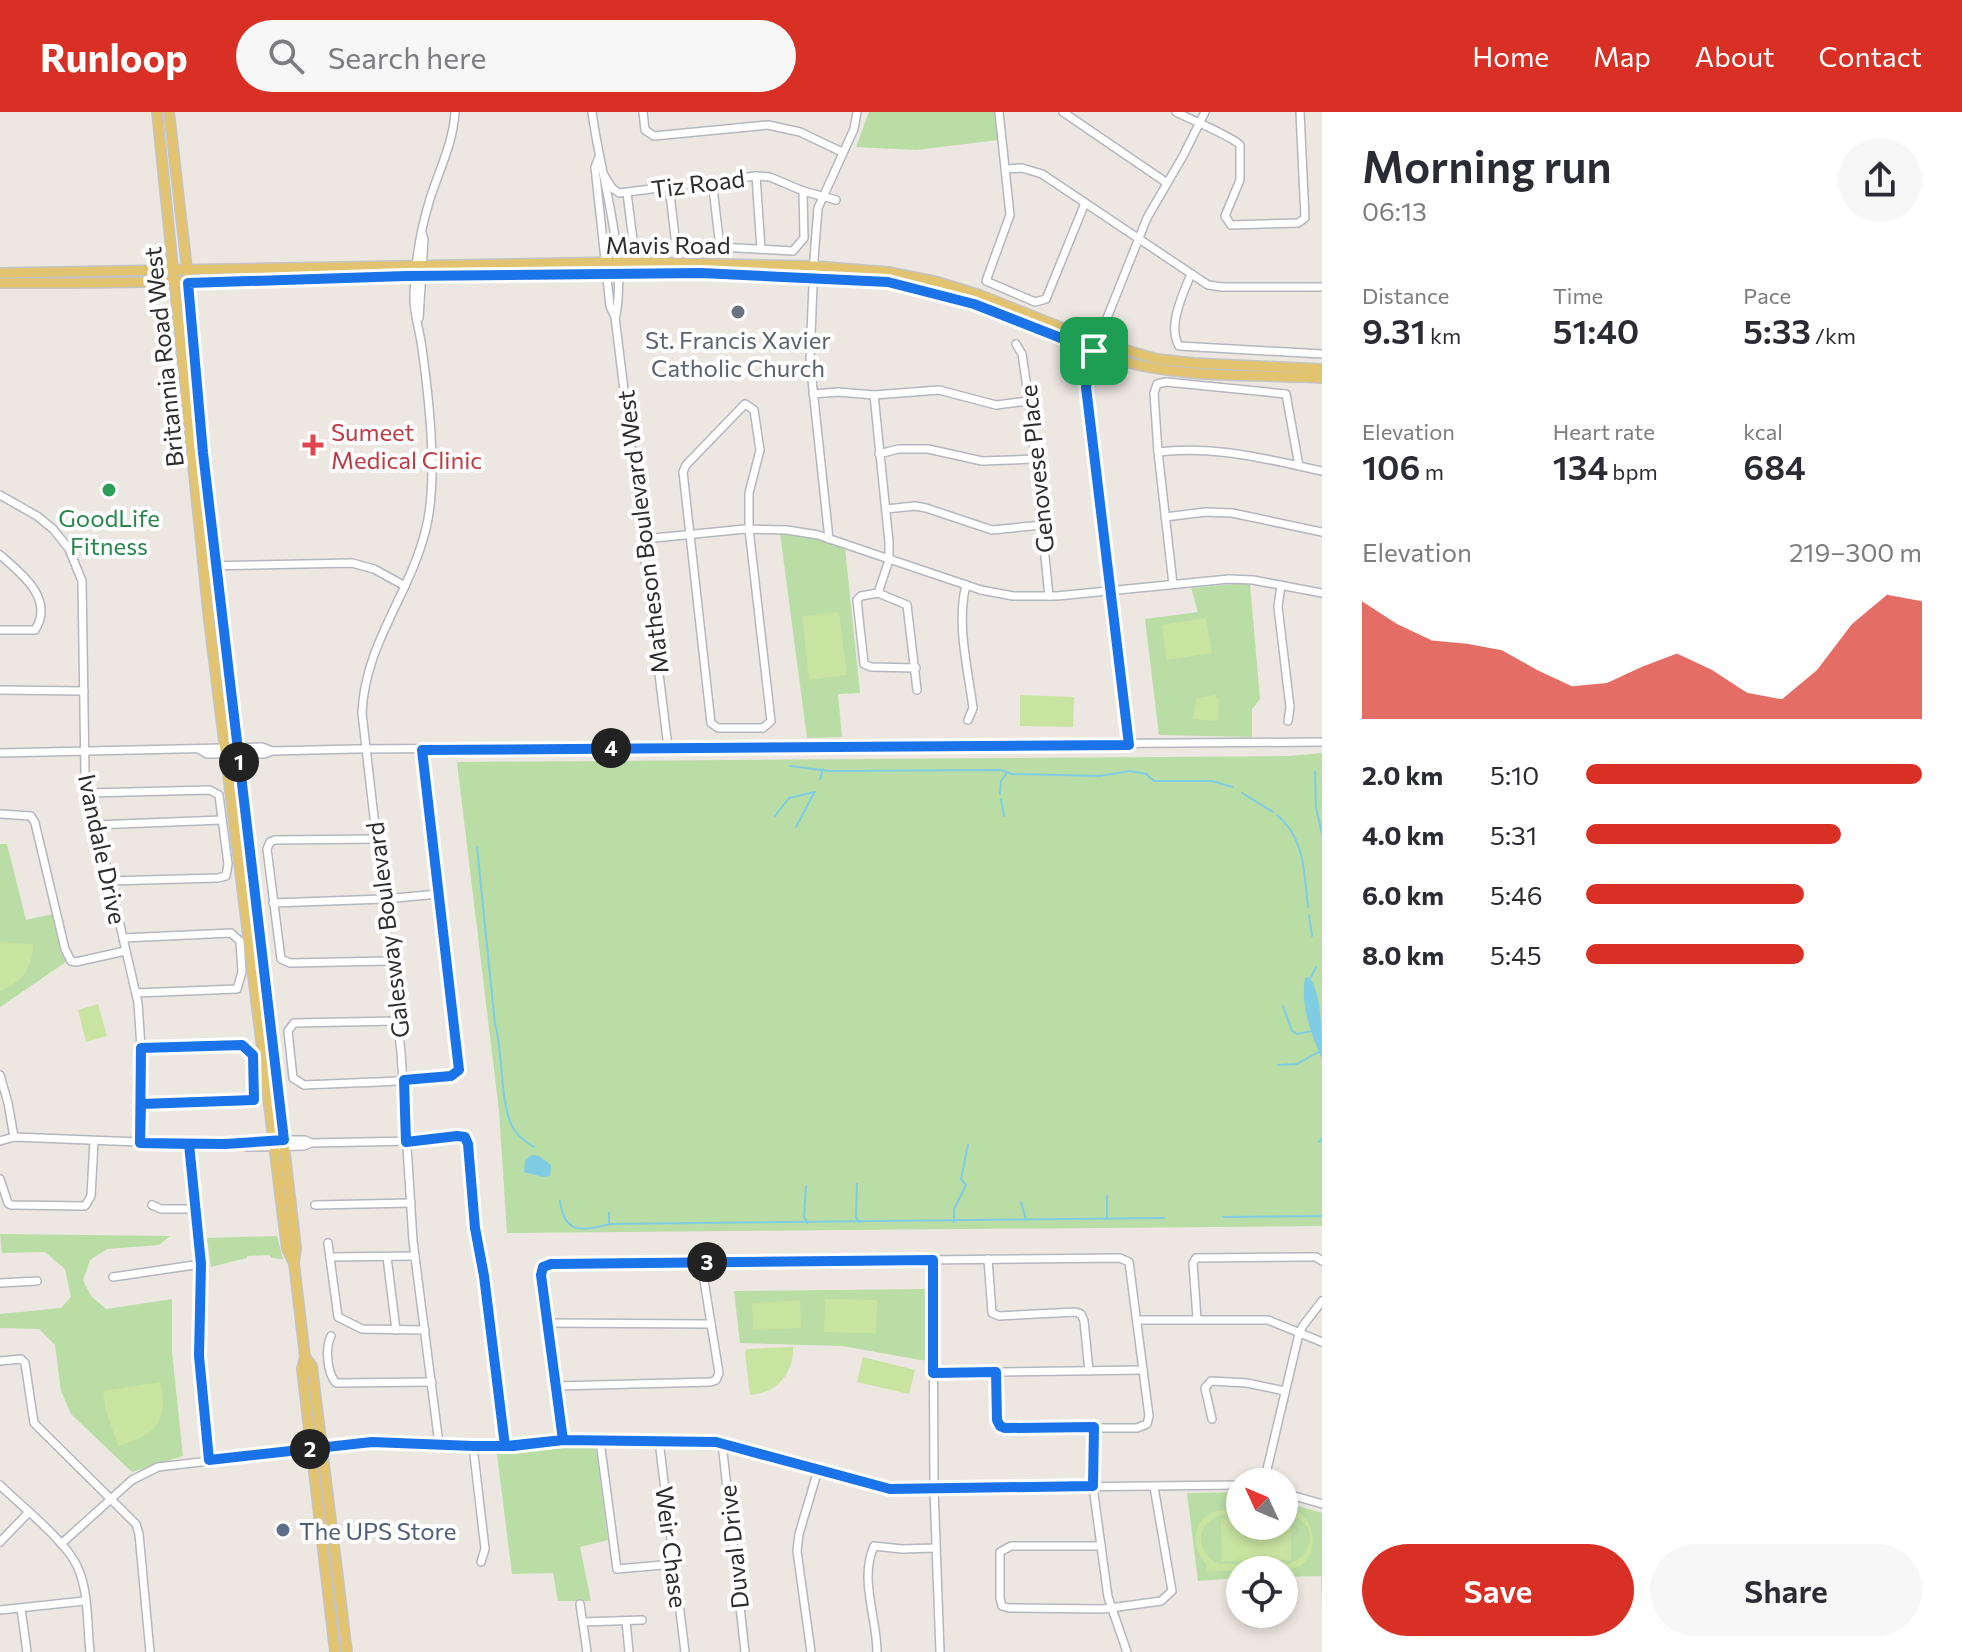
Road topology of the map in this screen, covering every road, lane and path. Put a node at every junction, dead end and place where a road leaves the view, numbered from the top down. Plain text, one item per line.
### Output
1 (157, 112) edge
2 (169, 112) edge
3 (455, 112) edge
4 (592, 112) edge
5 (643, 112) edge
6 (857, 112) edge
7 (999, 112) edge
8 (1063, 112) edge
9 (1176, 112) edge
10 (1205, 112) edge
11 (1300, 112) edge
12 (1199, 124) junction
13 (842, 152) junction
14 (599, 157) junction
15 (1006, 169) junction
16 (604, 175) junction
17 (756, 176) junction
18 (712, 180) junction
19 (1167, 183) junction
20 (669, 185) junction
21 (803, 191) junction
22 (623, 193) junction
23 (822, 196) junction
24 (836, 200) dead end
25 (1085, 203) junction
26 (610, 208) junction
27 (1138, 239) junction
28 (676, 246) junction
29 (720, 247) junction
30 (761, 249) junction
31 (304, 268) junction
32 (611, 268) junction
33 (174, 270) junction
34 (187, 270) junction
35 (419, 272) junction
36 (814, 272) junction
37 (0, 273) edge
38 (1191, 274) junction
39 (304, 280) junction
40 (175, 282) junction
41 (0, 283) edge
42 (188, 283) junction
43 (1322, 287) edge
44 (1016, 344) dead end
45 (1096, 347) junction
46 (1322, 354) edge
47 (1322, 369) edge
48 (1322, 378) edge
49 (813, 394) junction
50 (874, 395) junction
51 (1029, 401) junction
52 (1158, 452) junction
53 (879, 454) junction
54 (1035, 459) junction
55 (1299, 466) junction
56 (1322, 471) edge
57 (0, 495) edge
58 (886, 509) junction
59 (1165, 517) junction
60 (1042, 525) junction
61 (749, 529) junction
62 (1322, 532) edge
63 (690, 534) junction
64 (644, 539) junction
65 (829, 539) junction
66 (0, 555) edge
67 (889, 560) junction
68 (204, 566) junction
69 (216, 566) junction
70 (1173, 584) junction
71 (966, 585) junction
72 (1281, 585) junction
73 (405, 586) junction
74 (1111, 590) junction
75 (878, 593) junction
76 (1322, 593) edge
77 (1049, 596) junction
78 (0, 630) edge
79 (916, 668) junction
80 (0, 690) edge
81 (917, 690) dead end
82 (84, 691) junction
83 (968, 720) dead end
84 (1288, 721) dead end
85 (1322, 742) edge
86 (1129, 745) junction
87 (668, 747) junction
88 (365, 749) junction
89 (422, 750) junction
90 (225, 751) junction
91 (238, 751) junction
92 (85, 752) junction
93 (0, 753) edge
94 (88, 793) junction
95 (0, 814) edge
96 (222, 820) junction
97 (95, 825) junction
98 (377, 839) junction
99 (108, 881) junction
100 (438, 894) junction
101 (384, 899) junction
102 (273, 903) junction
103 (123, 938) junction
104 (125, 951) junction
105 (389, 961) junction
106 (136, 993) junction
107 (397, 1021) junction
108 (141, 1048) junction
109 (0, 1075) edge
110 (404, 1080) junction
111 (141, 1104) junction
112 (14, 1137) junction
113 (0, 1141) edge
114 (94, 1141) junction
115 (406, 1142) junction
116 (140, 1143) junction
117 (279, 1143) junction
118 (191, 1144) junction
119 (0, 1179) edge
120 (411, 1203) junction
121 (152, 1205) dead end
122 (315, 1205) dead end
123 (194, 1209) junction
124 (328, 1243) dead end
125 (415, 1256) junction
126 (330, 1257) junction
127 (387, 1257) junction
128 (988, 1259) junction
129 (933, 1260) junction
130 (1322, 1261) edge
131 (701, 1262) junction
132 (201, 1264) junction
133 (113, 1277) dead end
134 (37, 1281) dead end
135 (0, 1283) edge
136 (1322, 1301) edge
137 (1197, 1319) junction
138 (1137, 1320) junction
139 (548, 1323) junction
140 (711, 1324) junction
141 (396, 1330) junction
142 (425, 1330) junction
143 (1300, 1333) junction
144 (331, 1336) dead end
145 (1322, 1342) edge
146 (0, 1361) edge
147 (1143, 1370) junction
148 (1089, 1371) junction
149 (996, 1372) junction
150 (933, 1373) junction
151 (432, 1382) junction
152 (556, 1386) junction
153 (1285, 1391) junction
154 (1212, 1419) dead end
155 (1094, 1427) junction
156 (563, 1440) junction
157 (600, 1441) junction
158 (659, 1441) junction
159 (722, 1443) junction
160 (439, 1444) junction
161 (473, 1446) junction
162 (505, 1446) junction
163 (316, 1448) junction
164 (209, 1460) junction
165 (1267, 1468) edge
166 (818, 1470) junction
167 (0, 1485) edge
168 (1226, 1485) edge
169 (1093, 1486) junction
170 (1154, 1487) junction
171 (934, 1489) junction
172 (1298, 1497) edge
173 (111, 1498) junction
174 (1322, 1504) edge
175 (28, 1513) junction
176 (0, 1542) edge
177 (61, 1544) junction
178 (1101, 1546) junction
179 (935, 1548) junction
180 (481, 1562) dead end
181 (674, 1564) junction
182 (84, 1601) junction
183 (580, 1604) dead end
184 (1112, 1608) junction
185 (21, 1609) junction
186 (0, 1610) edge
187 (642, 1620) dead end
188 (626, 1621) junction
189 (583, 1622) junction
190 (27, 1652) edge
191 (90, 1652) edge
192 (150, 1652) edge
193 (335, 1652) edge
194 (347, 1652) edge
195 (587, 1652) edge
196 (629, 1652) edge
197 (685, 1652) edge
198 (745, 1652) edge
199 (811, 1652) edge
200 (877, 1652) edge
201 (940, 1652) edge
202 (1127, 1652) edge

1 - 33 main road, Britannia Road West
2 - 34 main road, Britannia Road West
3 - 35 street, Galesway Boulevard
4 - 14 street, Matheson Boulevard West
5 - 13 street
6 - 13 street
7 - 15 street
8 - 19 street
9 - 12 street
10 - 12 street
11 - 12 street
12 - 19 street
13 - 23 street
14 - 16 street, Matheson Boulevard West
14 - 32 street, Matheson Boulevard West
15 - 25 street
15 - 25 street
16 - 22 street, Tiz Road
16 - 26 street, Matheson Boulevard West
17 - 18 street, Tiz Road
17 - 21 street, Tiz Road
17 - 30 street
18 - 20 street, Tiz Road
18 - 29 street
19 - 27 street
20 - 22 street, Tiz Road
20 - 28 street
21 - 23 street, Tiz Road
21 - 30 street
22 - 26 street, Tiz Road
22 - 28 street
23 - 24 street, Tiz Road
23 - 36 street
25 - 27 street
26 - 32 street, Matheson Boulevard West
27 - 38 street
27 - 45 street
28 - 29 street
29 - 30 street
31 - 34 main road, Mavis Road
31 - 35 main road, Mavis Road
31 - 39 main road
32 - 35 main road, Mavis Road
32 - 36 main road, Mavis Road
32 - 64 street, Matheson Boulevard West
33 - 34 main road, Mavis Road
33 - 37 main road, Mavis Road
33 - 40 main road, Britannia Road West
34 - 42 main road, Britannia Road West
35 - 39 main road, Mavis Road
35 - 73 street, Galesway Boulevard
36 - 45 main road, Mavis Road
36 - 49 street
38 - 43 street
38 - 46 street
39 - 42 main road, Mavis Road
40 - 41 main road, Mavis Road
40 - 42 main road, Mavis Road
40 - 68 main road, Britannia Road West
42 - 69 main road, Britannia Road West
44 - 51 street, Genovese Place
45 - 47 main road, Mavis Road
45 - 48 main road, Mavis Road
45 - 74 street
49 - 50 street
49 - 65 street
50 - 51 street
50 - 53 street
51 - 54 street, Genovese Place
52 - 55 street
52 - 55 street
52 - 59 street
53 - 54 street
53 - 58 street
54 - 60 street, Genovese Place
55 - 56 street
57 - 82 street, Ivandale Drive
58 - 60 street
58 - 67 street
59 - 62 street
59 - 70 street
60 - 77 street, Genovese Place
61 - 63 street
61 - 63 street
61 - 63 street
61 - 65 street
63 - 64 street
64 - 87 street, Matheson Boulevard West
65 - 67 street
66 - 78 street
67 - 71 street
67 - 75 street
68 - 69 street
68 - 90 main road, Britannia Road West
69 - 73 street
69 - 91 main road, Britannia Road West
70 - 72 street
70 - 74 street
71 - 77 street
71 - 83 street
72 - 76 street
72 - 84 street
73 - 88 street, Galesway Boulevard
74 - 77 street
74 - 86 street
75 - 79 street
75 - 79 street
79 - 81 street
80 - 82 street
82 - 92 street, Ivandale Drive
85 - 86 street
86 - 87 street
87 - 89 street
88 - 89 street
88 - 91 street
88 - 98 street, Galesway Boulevard
89 - 100 street
90 - 91 street
90 - 92 street
90 - 117 main road, Britannia Road West
91 - 117 main road, Britannia Road West
92 - 93 street
92 - 94 street, Ivandale Drive
94 - 96 street
94 - 97 street, Ivandale Drive
95 - 104 street
96 - 97 street
96 - 99 street
97 - 99 street, Ivandale Drive
98 - 101 street, Galesway Boulevard
98 - 102 street
99 - 103 street, Ivandale Drive
100 - 101 street
100 - 110 street
101 - 102 street
101 - 105 street, Galesway Boulevard
102 - 105 street
103 - 104 street, Ivandale Drive
103 - 106 street
104 - 106 street, Ivandale Drive
105 - 107 street, Galesway Boulevard
106 - 108 street, Ivandale Drive
107 - 110 street, Galesway Boulevard
107 - 110 street
108 - 111 street, Ivandale Drive
108 - 111 street
109 - 112 street
110 - 115 street, Galesway Boulevard
111 - 116 street, Ivandale Drive
112 - 113 street
112 - 114 street
114 - 116 street
114 - 119 street
115 - 117 street
115 - 120 street, Galesway Boulevard
115 - 162 street
116 - 118 street
117 - 118 street
117 - 163 main road, Britannia Road West
118 - 123 street
120 - 122 street
120 - 125 street, Galesway Boulevard
121 - 123 street
123 - 132 street
124 - 126 street
125 - 127 street
125 - 142 street, Galesway Boulevard
126 - 127 street
126 - 141 street
127 - 141 street
128 - 129 street
128 - 138 street
128 - 148 street
129 - 131 street
129 - 150 street
130 - 137 street
131 - 139 street
131 - 140 street
132 - 133 street
132 - 164 street
134 - 135 street
136 - 143 street
137 - 138 street
137 - 143 street
138 - 147 street
139 - 140 street
139 - 152 street
140 - 152 street
141 - 142 street
142 - 151 street, Galesway Boulevard
143 - 145 street
143 - 153 street
144 - 151 street
146 - 173 street
147 - 148 street
147 - 155 street
148 - 149 street
149 - 150 street
149 - 155 street
150 - 171 street
151 - 160 street, Galesway Boulevard
152 - 156 street
153 - 154 street
153 - 165 street
155 - 169 street
156 - 157 street
156 - 162 street
157 - 158 street
157 - 181 street
158 - 159 street
158 - 181 street, Weir Chase
159 - 166 street
159 - 198 street, Duval Drive
160 - 161 street
160 - 163 street
161 - 162 street
161 - 180 street
163 - 164 street
163 - 193 main road, Britannia Road West
163 - 194 main road, Britannia Road West
164 - 173 street
166 - 171 street
166 - 199 street
167 - 175 street
168 - 170 street
169 - 170 street
169 - 171 street
169 - 178 street
170 - 184 street
171 - 179 street
172 - 174 street
173 - 177 street
173 - 192 street
175 - 176 street
175 - 177 street
177 - 182 street
178 - 184 street
178 - 184 street
179 - 200 street
179 - 201 street
181 - 197 street, Weir Chase
182 - 185 street
182 - 191 street
183 - 189 street
184 - 202 street
185 - 186 street
185 - 190 street
187 - 188 street
188 - 189 street
188 - 196 street
189 - 195 street

